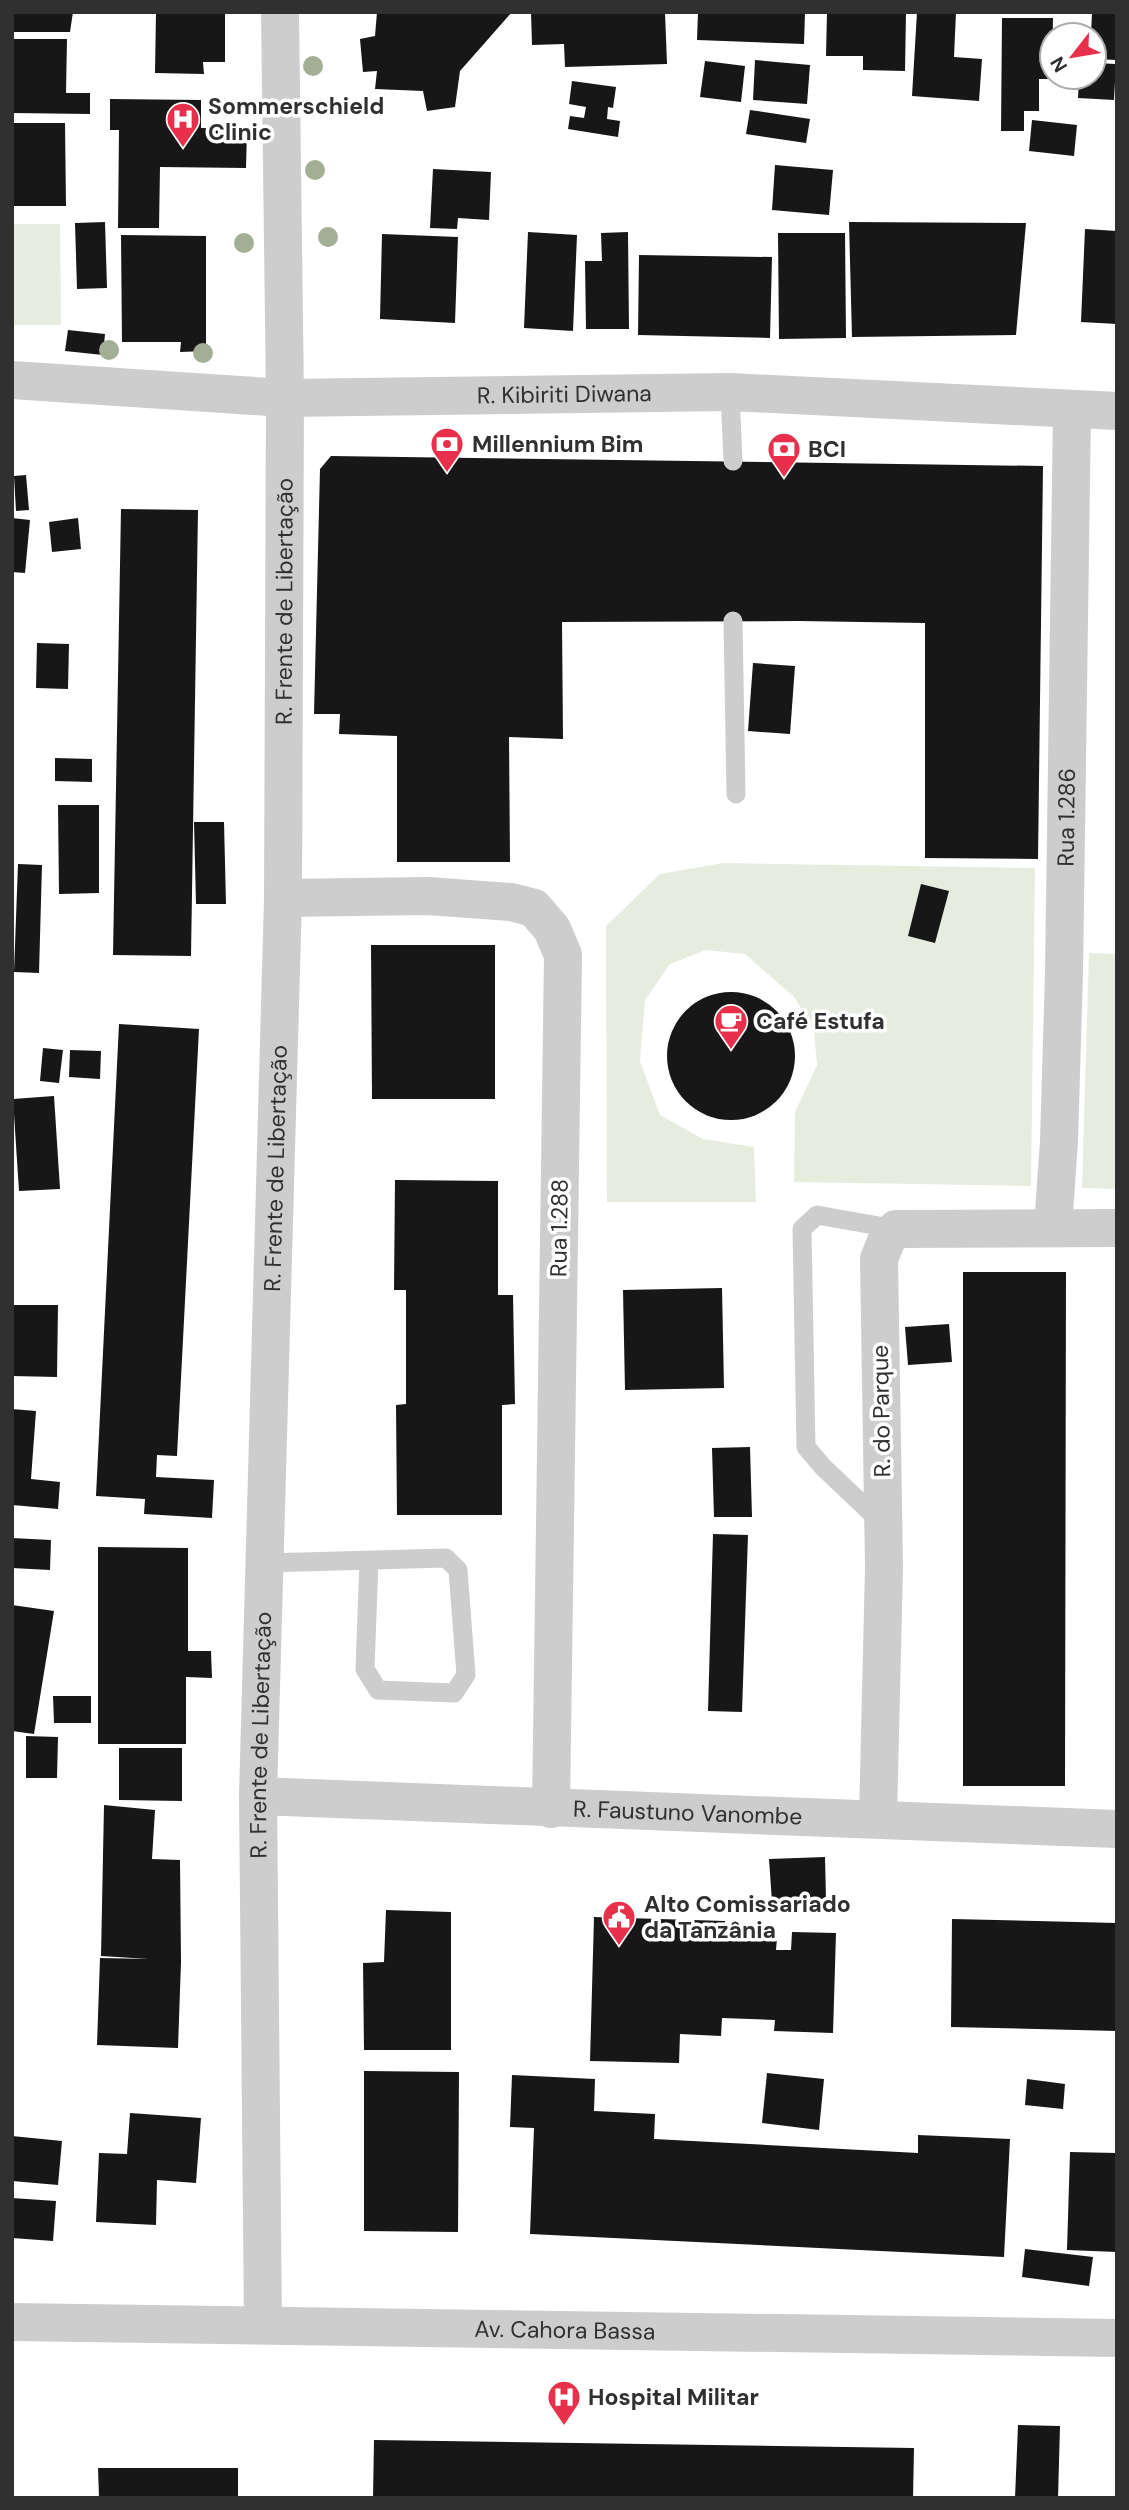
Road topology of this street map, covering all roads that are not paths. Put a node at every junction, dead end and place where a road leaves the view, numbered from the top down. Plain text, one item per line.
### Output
1 (281, 12) edge
2 (12, 380) edge
3 (730, 392) junction
4 (285, 398) junction
5 (1072, 410) junction
6 (1117, 411) edge
7 (733, 461) dead end
8 (733, 621) dead end
9 (736, 794) dead end
10 (283, 898) junction
11 (1053, 1227) junction
12 (1117, 1228) edge
13 (896, 1229) junction
14 (883, 1524) junction
15 (369, 1560) junction
16 (265, 1563) junction
17 (258, 1796) junction
18 (551, 1809) junction
19 (878, 1818) junction
20 (1117, 1829) edge
21 (12, 2322) edge
22 (263, 2325) junction
23 (1117, 2338) edge

1 - 4 street, R. Frente de Libertação
2 - 4 street, R. Kibiriti Diwana
3 - 4 street, R. Kibiriti Diwana
3 - 5 street, R. Kibiriti Diwana
3 - 7 lane
4 - 10 street, R. Frente de Libertação
5 - 6 street, R. Kibiriti Diwana
5 - 11 street, Rua 1.286
8 - 9 lane
10 - 16 street, R. Frente de Libertação
10 - 18 street, Rua 1.288
11 - 12 street
11 - 13 street
13 - 14 street, R. do Parque
13 - 14 lane
14 - 19 street, R. do Parque
15 - 15 lane
15 - 16 lane
16 - 17 street, R. Frente de Libertação
17 - 18 street, R. Faustuno Vanombe
17 - 22 street, R. Frente de Libertação
18 - 19 street, R. Faustuno Vanombe
19 - 20 street, R. Faustuno Vanombe
21 - 22 street, Av. Cahora Bassa
22 - 23 street, Av. Cahora Bassa

